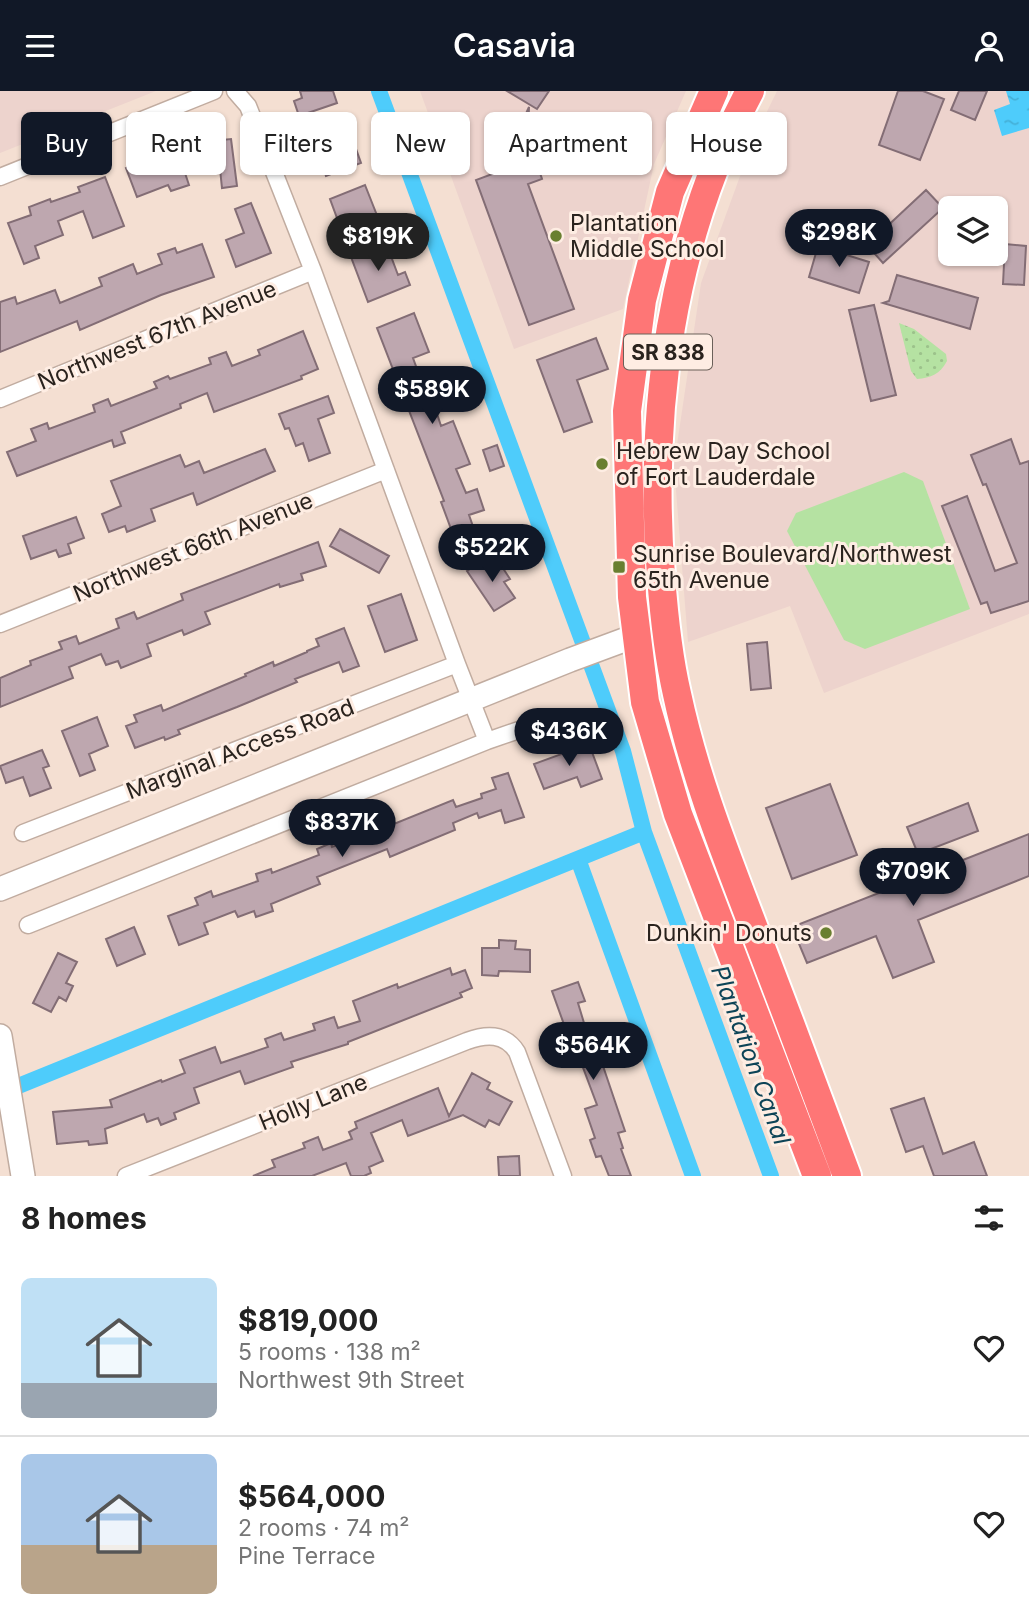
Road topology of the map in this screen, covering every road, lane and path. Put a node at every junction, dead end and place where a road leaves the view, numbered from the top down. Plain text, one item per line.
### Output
1 (214, 91) edge
2 (235, 91) edge
3 (714, 91) edge
4 (750, 91) edge
5 (0, 177) edge
6 (313, 271) junction
7 (638, 334) junction
8 (0, 399) edge
9 (658, 467) junction
10 (386, 470) junction
11 (0, 624) edge
12 (665, 626) junction
13 (636, 634) junction
14 (457, 664) junction
15 (470, 701) junction
16 (545, 721) dead end
17 (487, 741) junction
18 (23, 833) dead end
19 (0, 889) edge
20 (28, 925) dead end
21 (0, 1036) edge
22 (23, 1176) edge
23 (126, 1176) edge
24 (563, 1176) edge
25 (817, 1176) edge
26 (847, 1176) edge

1 - 5 street
2 - 6 street
3 - 7 highway, SR 838
4 - 9 highway, SR 838
6 - 8 street, Northwest 67th Avenue
6 - 10 street
7 - 9 highway
7 - 13 highway, SR 838
9 - 12 highway, SR 838
10 - 11 street, Northwest 66th Avenue
10 - 14 street
12 - 13 street
12 - 26 highway, SR 838
13 - 15 street
13 - 25 highway, SR 838
14 - 15 street
14 - 18 street, Marginal Access Road
15 - 17 street
15 - 19 street
16 - 17 street
17 - 20 street
21 - 22 street
23 - 24 street, Holly Lane

